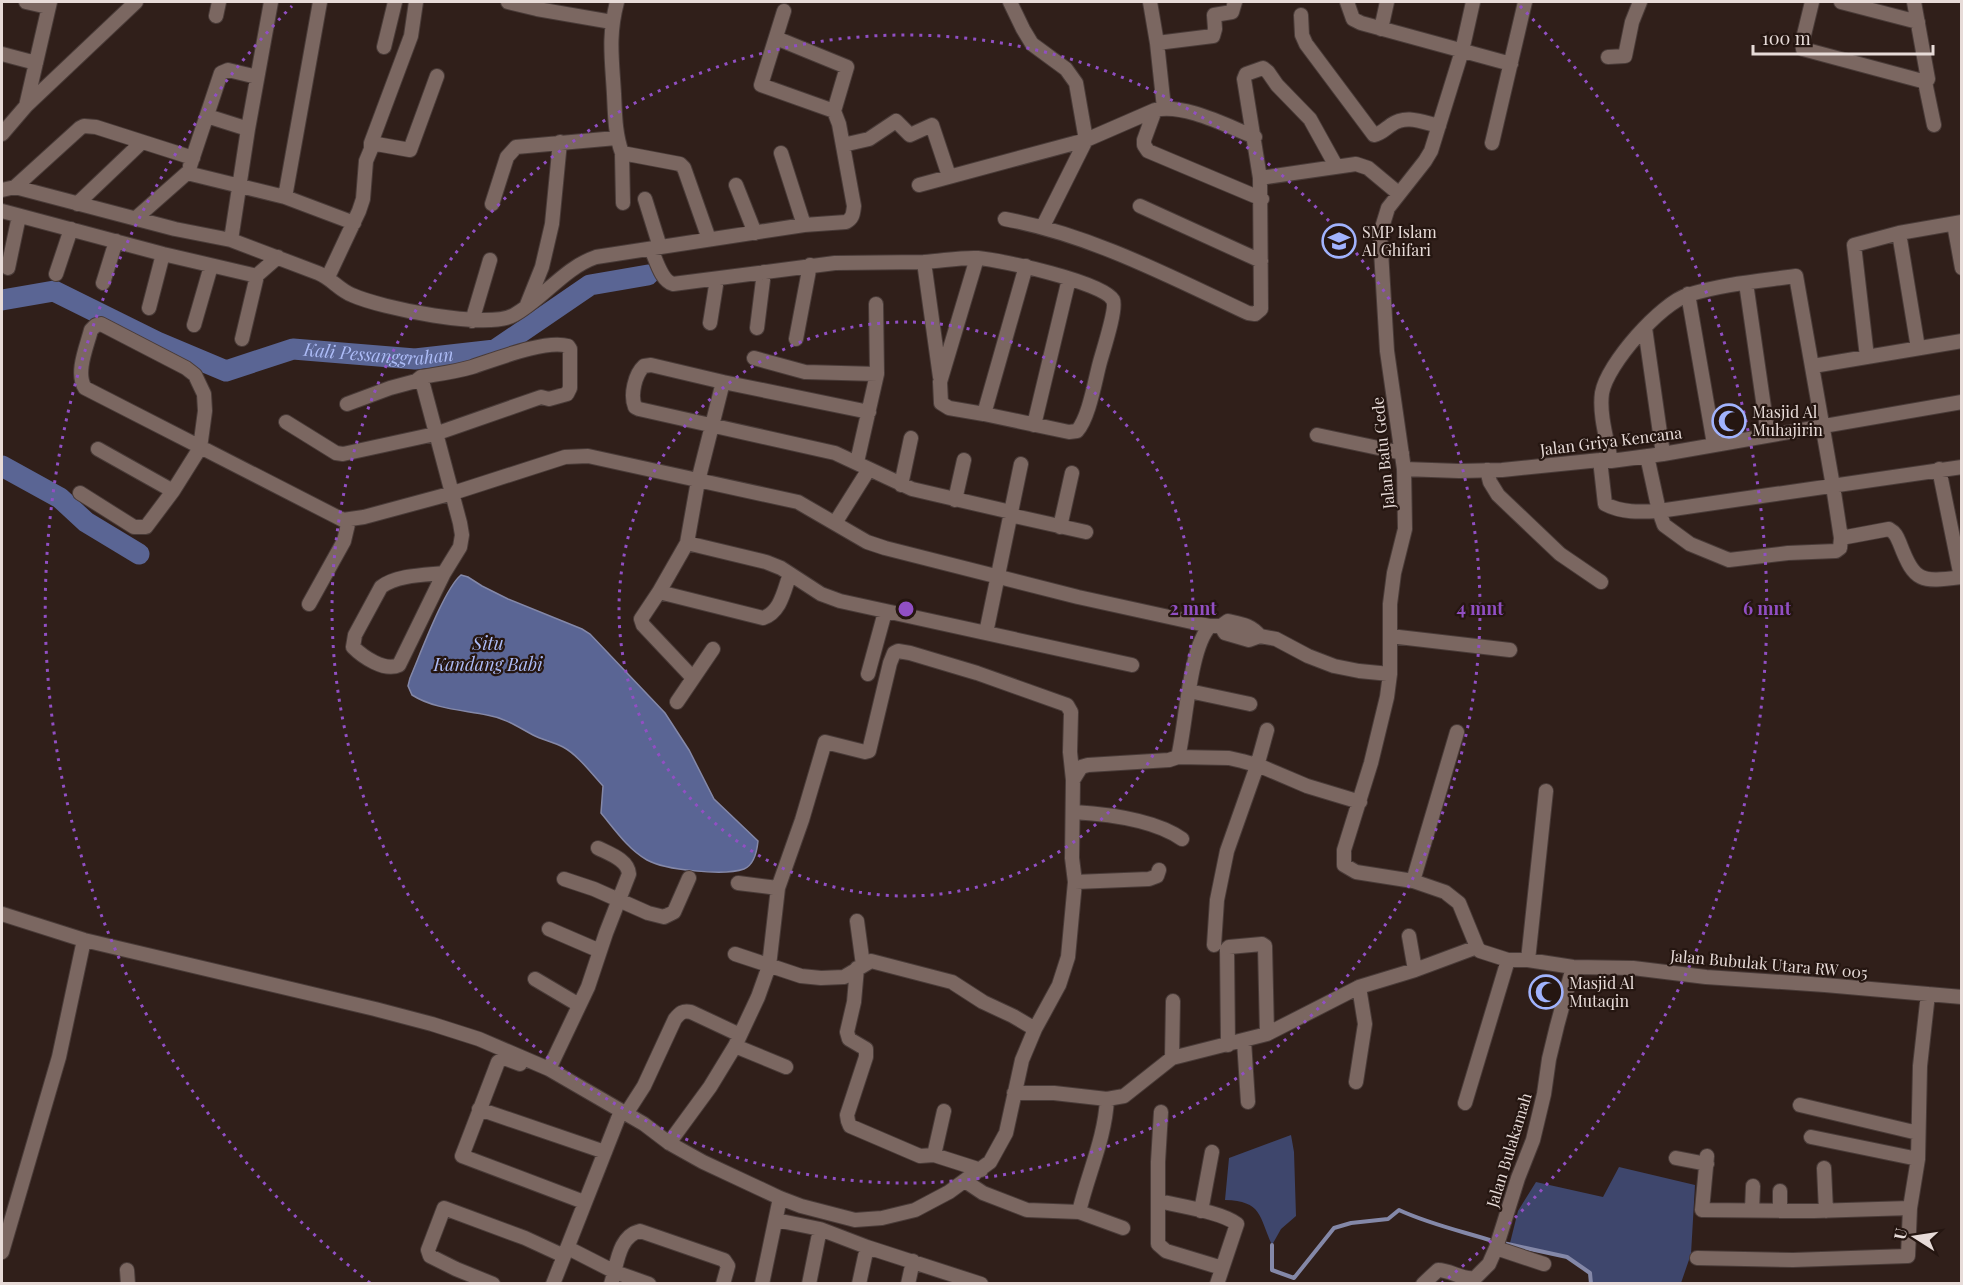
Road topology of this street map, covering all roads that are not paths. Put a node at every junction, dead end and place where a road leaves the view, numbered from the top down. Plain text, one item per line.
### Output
1 (26, 2) edge
2 (133, 2) edge
3 (219, 2) edge
4 (271, 2) edge
5 (320, 2) edge
6 (395, 2) edge
7 (416, 2) edge
8 (508, 2) edge
9 (617, 2) edge
10 (1010, 2) edge
11 (1150, 2) edge
12 (1235, 2) edge
13 (1347, 2) edge
14 (1387, 2) edge
15 (1473, 2) edge
16 (1525, 2) edge
17 (1640, 2) edge
18 (1812, 2) edge
19 (1841, 2) edge
20 (1914, 2) edge
21 (49, 4) edge
22 (784, 11) dead end
23 (1301, 15) dead end
24 (216, 16) dead end
25 (612, 22) junction
26 (1918, 22) junction
27 (1381, 29) junction
28 (776, 38) junction
29 (1157, 43) junction
30 (384, 47) dead end
31 (1462, 51) junction
32 (2, 54) edge
33 (1608, 57) dead end
34 (36, 63) junction
35 (1511, 64) junction
36 (437, 76) dead end
37 (257, 77) junction
38 (1925, 82) junction
39 (26, 106) junction
40 (1160, 109) junction
41 (834, 111) junction
42 (207, 116) junction
43 (1934, 125) dead end
44 (1439, 126) junction
45 (248, 129) junction
46 (2, 134) edge
47 (1255, 136) junction
48 (616, 138) junction
49 (1086, 140) junction
50 (142, 142) junction
51 (560, 142) junction
52 (371, 143) junction
53 (1492, 143) dead end
54 (843, 145) junction
55 (622, 153) junction
56 (781, 153) dead end
57 (193, 158) junction
58 (1336, 166) junction
59 (186, 173) junction
60 (949, 176) junction
61 (1260, 178) junction
62 (735, 185) dead end
63 (919, 185) dead end
64 (240, 186) junction
65 (8, 189) edge
66 (1398, 193) junction
67 (285, 196) junction
68 (645, 199) dead end
69 (1262, 199) junction
70 (623, 202) dead end
71 (77, 204) junction
72 (492, 204) dead end
73 (1140, 206) dead end
74 (2, 211) edge
75 (19, 216) junction
76 (136, 218) junction
77 (1005, 219) dead end
78 (354, 223) junction
79 (1958, 223) edge
80 (804, 225) junction
81 (1043, 226) junction
82 (71, 230) junction
83 (755, 233) junction
84 (1899, 233) junction
85 (710, 239) junction
86 (231, 240) junction
87 (116, 241) junction
88 (655, 251) junction
89 (163, 254) junction
90 (278, 257) junction
91 (977, 258) junction
92 (490, 260) dead end
93 (1261, 261) junction
94 (924, 262) junction
95 (211, 266) junction
96 (810, 266) junction
97 (1026, 266) junction
98 (8, 268) dead end
99 (1962, 268) edge
100 (764, 272) junction
101 (56, 274) dead end
102 (255, 277) junction
103 (328, 277) junction
104 (717, 279) junction
105 (1069, 279) junction
106 (1746, 283) junction
107 (103, 284) dead end
108 (1688, 294) junction
109 (876, 304) dead end
110 (526, 307) junction
111 (149, 308) dead end
112 (472, 321) junction
113 (710, 323) dead end
114 (195, 325) dead end
115 (757, 328) dead end
116 (1645, 328) junction
117 (242, 339) dead end
118 (796, 339) dead end
119 (1962, 341) edge
120 (1918, 348) junction
121 (1867, 357) junction
122 (754, 358) dead end
123 (1813, 366) junction
124 (878, 374) junction
125 (420, 377) junction
126 (723, 382) junction
127 (940, 382) junction
128 (1962, 402) edge
129 (347, 404) dead end
130 (869, 412) junction
131 (984, 414) junction
132 (286, 422) dead end
133 (1034, 425) junction
134 (1822, 425) junction
135 (713, 426) junction
136 (435, 434) junction
137 (1317, 435) dead end
138 (1768, 435) junction
139 (911, 438) dead end
140 (1714, 444) junction
141 (200, 448) junction
142 (98, 449) dead end
143 (1402, 453) junction
144 (1663, 454) junction
145 (1647, 456) junction
146 (964, 460) dead end
147 (1606, 460) junction
148 (1021, 464) dead end
149 (863, 466) junction
150 (1962, 467) edge
151 (1404, 469) junction
152 (1486, 470) junction
153 (1939, 470) junction
154 (1072, 473) dead end
155 (698, 481) junction
156 (901, 485) junction
157 (1833, 486) junction
158 (173, 491) junction
159 (80, 493) dead end
160 (453, 493) junction
161 (955, 500) junction
162 (1659, 511) junction
163 (1011, 513) junction
164 (349, 520) junction
165 (836, 523) junction
166 (1060, 526) junction
167 (1086, 532) dead end
168 (1841, 538) junction
169 (687, 543) junction
170 (444, 573) junction
171 (789, 574) junction
172 (998, 576) junction
173 (1961, 577) edge
174 (1601, 582) dead end
175 (659, 592) junction
176 (309, 604) dead end
177 (885, 612) junction
178 (1215, 626) junction
179 (986, 633) junction
180 (1390, 636) junction
181 (712, 649) dead end
182 (1510, 650) dead end
183 (1132, 665) dead end
184 (868, 674) dead end
185 (1390, 674) junction
186 (693, 678) junction
187 (1189, 691) junction
188 (677, 702) dead end
189 (1250, 704) dead end
190 (1268, 730) dead end
191 (1457, 732) dead end
192 (1178, 757) junction
193 (1257, 766) junction
194 (1073, 780) junction
195 (1545, 791) dead end
196 (1360, 802) junction
197 (1074, 812) junction
198 (1182, 839) dead end
199 (598, 848) dead end
200 (1159, 870) dead end
201 (689, 878) dead end
202 (564, 879) dead end
203 (1413, 880) junction
204 (1075, 882) junction
205 (738, 883) dead end
206 (777, 888) junction
207 (618, 899) junction
208 (2, 914) edge
209 (857, 921) dead end
210 (549, 929) dead end
211 (1409, 936) dead end
212 (84, 940) junction
213 (1214, 945) dead end
214 (1477, 947) junction
215 (600, 951) junction
216 (735, 954) dead end
217 (1508, 960) junction
218 (1528, 960) junction
219 (769, 966) junction
220 (860, 966) junction
221 (1573, 967) junction
222 (1415, 970) junction
223 (536, 979) dead end
224 (1359, 987) junction
225 (1928, 994) junction
226 (1962, 997) edge
227 (1173, 1001) dead end
228 (579, 1005) junction
229 (1035, 1029) junction
230 (1267, 1034) junction
231 (738, 1040) junction
232 (1244, 1041) junction
233 (1228, 1045) junction
234 (1172, 1058) junction
235 (786, 1067) dead end
236 (549, 1069) junction
237 (1356, 1082) dead end
238 (1014, 1093) junction
239 (1107, 1099) junction
240 (1248, 1102) dead end
241 (1465, 1103) dead end
242 (1800, 1105) dead end
243 (479, 1110) junction
244 (944, 1111) dead end
245 (1161, 1112) dead end
246 (622, 1113) junction
247 (1918, 1132) junction
248 (1812, 1137) dead end
249 (669, 1143) junction
250 (605, 1152) junction
251 (1212, 1152) dead end
252 (934, 1155) junction
253 (1676, 1158) dead end
254 (1918, 1159) junction
255 (1824, 1168) dead end
256 (981, 1170) junction
257 (965, 1181) junction
258 (1753, 1186) dead end
259 (1780, 1191) dead end
260 (780, 1198) junction
261 (1159, 1201) junction
262 (585, 1202) junction
263 (1910, 1208) junction
264 (1752, 1210) junction
265 (1201, 1211) junction
266 (1780, 1211) junction
267 (1826, 1211) junction
268 (1079, 1212) junction
269 (776, 1220) junction
270 (1123, 1228) dead end
271 (820, 1229) junction
272 (867, 1247) junction
273 (1496, 1248) junction
274 (2, 1252) edge
275 (566, 1252) junction
276 (1697, 1258) dead end
277 (913, 1261) junction
278 (1544, 1264) dead end
279 (1222, 1268) junction
280 (613, 1278) edge
281 (961, 1280) edge
282 (493, 1284) edge
283 (553, 1284) edge
284 (649, 1284) edge
285 (723, 1284) edge
286 (762, 1284) edge
287 (809, 1284) edge
288 (859, 1284) edge
289 (908, 1284) edge
290 (981, 1284) edge
291 (1217, 1284) edge
292 (1423, 1284) edge

1 - 21 street
2 - 39 street
3 - 24 street
4 - 37 street
5 - 67 street
6 - 30 street
7 - 52 street
8 - 25 street
9 - 25 street
10 - 49 street
11 - 29 street
12 - 29 street
13 - 27 street
14 - 27 street
15 - 31 street, Jalan Batu Gede
16 - 35 street
17 - 33 street
18 - 38 street
19 - 26 street
20 - 26 street
21 - 34 street
22 - 28 street
23 - 44 street
25 - 48 street
26 - 38 street
27 - 31 street
28 - 41 street
28 - 41 street
29 - 40 street
31 - 35 street
31 - 44 street, Jalan Batu Gede
32 - 34 street
34 - 39 street
35 - 53 street
36 - 52 street
37 - 42 street
37 - 45 street
38 - 43 street
39 - 46 street
40 - 47 street
40 - 49 street
40 - 69 street
41 - 54 street
42 - 45 street
42 - 57 street
44 - 66 street, Jalan Batu Gede
45 - 64 street
47 - 58 street
47 - 61 street
48 - 51 street
48 - 55 street
49 - 60 street
49 - 81 street
50 - 57 street
50 - 65 street
50 - 71 street
51 - 72 street
51 - 110 street
52 - 78 street
54 - 60 street
54 - 80 street
55 - 70 street
55 - 85 street
56 - 80 street
57 - 59 street
58 - 61 street
58 - 66 street
59 - 64 street
59 - 76 street
60 - 63 street
61 - 69 street
62 - 83 street
64 - 67 street
64 - 86 street
65 - 71 street
66 - 143 street, Jalan Batu Gede
67 - 78 street
68 - 88 street
69 - 93 street
71 - 76 street
73 - 93 street
74 - 75 street
75 - 82 street
75 - 98 street
76 - 86 street
77 - 81 street
78 - 103 street
79 - 84 street
79 - 99 street
80 - 83 street
81 - 93 street
82 - 87 street
82 - 101 street
83 - 85 street
84 - 120 street
84 - 121 street
85 - 88 street
86 - 90 street
87 - 89 street
87 - 107 street
88 - 104 street
88 - 110 street
89 - 95 street
89 - 111 street
90 - 102 street
90 - 103 street
91 - 94 street
91 - 97 street
91 - 127 street
92 - 112 street
94 - 96 street
94 - 127 street
95 - 102 street
95 - 114 street
96 - 100 street
96 - 118 street
97 - 105 street
97 - 131 street
100 - 104 street
100 - 115 street
102 - 117 street
103 - 112 street
104 - 113 street
105 - 133 street
105 - 133 street
106 - 108 street
106 - 123 street
106 - 138 street
108 - 116 street
108 - 140 street
109 - 124 street
110 - 112 street
116 - 144 street
116 - 147 street
119 - 120 street
120 - 121 street
121 - 123 street
122 - 124 street
123 - 134 street
124 - 130 street
125 - 129 street
125 - 136 street
125 - 136 street
126 - 130 street
126 - 135 street
126 - 135 street
127 - 131 street
128 - 134 street, Jalan Griya Kencana
130 - 149 street
131 - 133 street
132 - 136 street
134 - 138 street, Jalan Griya Kencana
134 - 157 street
135 - 149 street
135 - 155 street
136 - 160 street
137 - 143 street
138 - 140 street, Jalan Griya Kencana
139 - 156 street
140 - 144 street, Jalan Griya Kencana
141 - 141 street
141 - 158 street
141 - 164 street
142 - 158 street
143 - 151 street, Jalan Batu Gede
144 - 145 street, Jalan Griya Kencana
145 - 147 street, Jalan Griya Kencana
145 - 162 street
146 - 161 street
147 - 152 street, Jalan Griya Kencana
147 - 162 street
148 - 163 street
149 - 156 street
149 - 165 street
150 - 153 street
151 - 152 street, Jalan Griya Kencana
151 - 180 street, Jalan Batu Gede
152 - 174 street
153 - 157 street
153 - 173 street
154 - 166 street
155 - 160 street
155 - 165 street
155 - 169 street
156 - 161 street
157 - 162 street
157 - 168 street
158 - 159 street
160 - 164 street
160 - 170 street
161 - 163 street
162 - 168 street
163 - 166 street
163 - 172 street
164 - 176 street
165 - 172 street
166 - 167 street
168 - 173 street
169 - 171 street
169 - 175 street
170 - 170 street
171 - 175 street
171 - 177 street
172 - 178 street
172 - 179 street
175 - 186 street
177 - 179 street
177 - 184 street
178 - 185 street
178 - 187 street
179 - 183 street
180 - 182 street
180 - 185 street, Jalan Batu Gede
181 - 186 street
185 - 196 street, Jalan Batu Gede
186 - 188 street
187 - 189 street
187 - 192 street
190 - 193 street
191 - 203 street
192 - 193 street
192 - 194 street
193 - 196 street
193 - 213 street
194 - 197 street
194 - 206 street
195 - 218 street
196 - 203 street, Jalan Batu Gede
197 - 198 street
197 - 204 street
199 - 207 street
200 - 204 street
201 - 207 street
202 - 207 street
203 - 214 street, Jalan Batu Gede
204 - 229 street
205 - 206 street
206 - 219 street
207 - 215 street
208 - 212 street
209 - 220 street
210 - 215 street
211 - 222 street
212 - 236 street
212 - 274 street
214 - 217 street, Jalan Bubulak Utara RW 005
214 - 222 street
215 - 228 street
216 - 219 street
217 - 218 street, Jalan Bubulak Utara RW 005
217 - 241 street
218 - 221 street, Jalan Bubulak Utara RW 005
219 - 220 street
219 - 231 street
220 - 229 street
220 - 252 street
221 - 225 street, Jalan Bubulak Utara RW 005
221 - 273 street, Jalan Bulakamah
222 - 224 street
223 - 228 street
224 - 230 street
224 - 237 street
225 - 226 street, Jalan Bubulak Utara RW 005
225 - 247 street
227 - 234 street
228 - 236 street
229 - 238 street
230 - 232 street
230 - 233 street
231 - 235 street
231 - 246 street
231 - 249 street
232 - 233 street
232 - 240 street
233 - 234 street
234 - 239 street
236 - 246 street
238 - 239 street
238 - 256 street
239 - 268 street
242 - 247 street
243 - 246 street
243 - 250 street
243 - 262 street
244 - 252 street
245 - 261 street
246 - 249 street
246 - 250 street
247 - 254 street
248 - 254 street
249 - 260 street
250 - 262 street
251 - 265 street
252 - 256 street
253 - 264 street
254 - 263 street
255 - 267 street
256 - 257 street
257 - 260 street
257 - 268 street
258 - 264 street
259 - 266 street
260 - 269 street
261 - 265 street
261 - 279 street
262 - 275 street
263 - 267 street
263 - 276 street
264 - 266 street
265 - 279 street
266 - 267 street
268 - 270 street
269 - 271 street
269 - 286 street
271 - 272 street
271 - 287 street
272 - 277 street
272 - 288 street
273 - 278 street
273 - 292 street, Jalan Bulakamah
275 - 280 street
275 - 282 street
275 - 283 street
277 - 281 street
277 - 289 street
279 - 291 street
280 - 284 street
280 - 285 street
281 - 290 street

